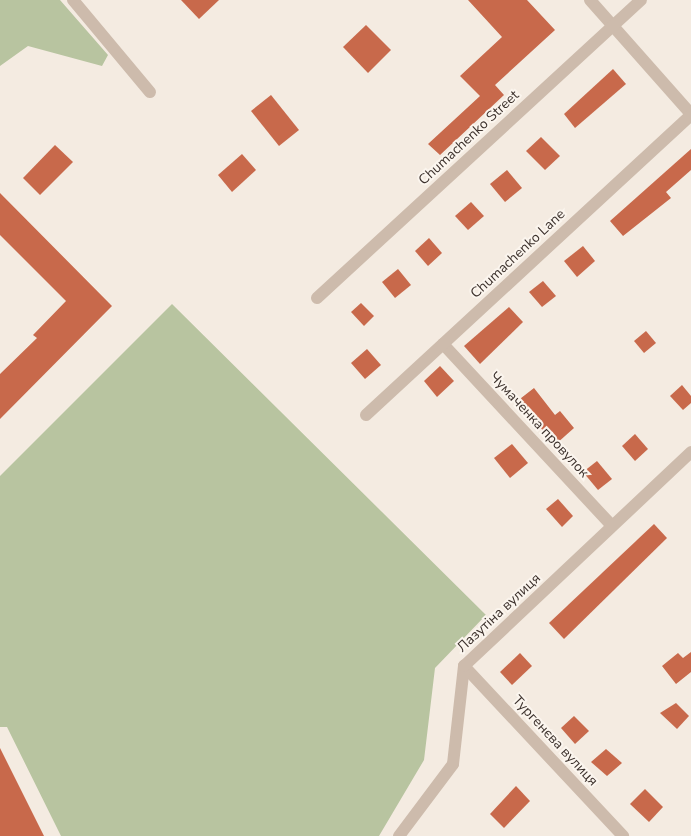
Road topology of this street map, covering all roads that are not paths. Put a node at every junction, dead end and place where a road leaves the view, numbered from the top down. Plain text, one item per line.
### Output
1 (73, 0) edge
2 (590, 0) edge
3 (641, 0) edge
4 (613, 26) junction
5 (150, 92) dead end
6 (691, 114) edge
7 (318, 298) dead end
8 (443, 344) junction
9 (366, 415) dead end
10 (691, 452) edge
11 (612, 526) junction
12 (464, 666) junction
13 (619, 835) edge
14 (399, 836) edge

1 - 5 street
2 - 4 street
3 - 4 street, Chumachenko Street
4 - 6 street
4 - 7 street, Chumachenko Street
6 - 8 street, Chumachenko Lane
8 - 9 street, Chumachenko Lane
8 - 11 street, Чумаченка провулок
10 - 11 street, Лазутіна вулиця
11 - 12 street, Лазутіна вулиця
12 - 13 street, Тургенєва вулиця
12 - 14 street, Лазутіна вулиця

